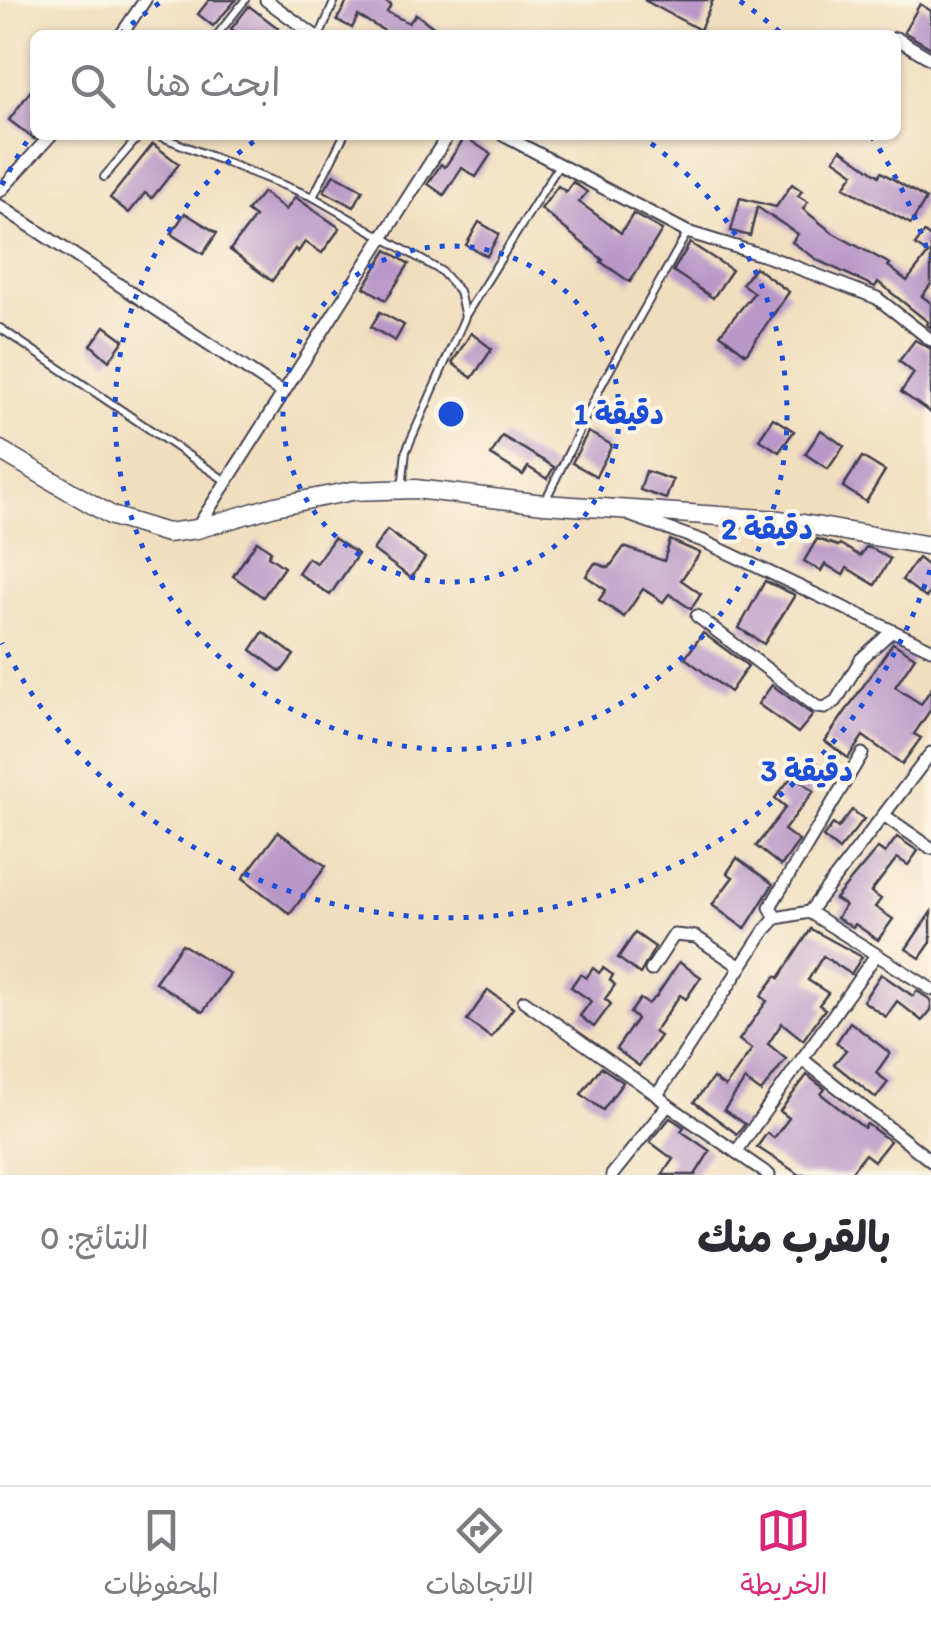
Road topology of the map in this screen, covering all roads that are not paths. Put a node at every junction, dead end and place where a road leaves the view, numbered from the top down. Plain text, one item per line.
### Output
1 (145, 0) edge
2 (245, 0) edge
3 (266, 0) edge
4 (336, 0) edge
5 (124, 30) edge
6 (221, 30) edge
7 (310, 30) edge
8 (320, 30) edge
9 (901, 41) edge
10 (931, 58) edge
11 (46, 140) edge
12 (136, 140) edge
13 (170, 140) edge
14 (341, 140) edge
15 (445, 140) edge
16 (513, 140) edge
17 (559, 164) junction
18 (104, 176) dead end
19 (0, 191) edge
20 (312, 197) junction
21 (0, 206) edge
22 (688, 232) junction
23 (385, 237) junction
24 (465, 317) junction
25 (0, 328) edge
26 (931, 340) edge
27 (283, 393) junction
28 (0, 450) edge
29 (227, 481) junction
30 (402, 489) junction
31 (544, 504) junction
32 (620, 508) junction
33 (196, 529) junction
34 (931, 546) edge
35 (696, 616) dead end
36 (892, 631) junction
37 (931, 649) edge
38 (931, 753) edge
39 (862, 754) dead end
40 (885, 816) junction
41 (931, 848) edge
42 (809, 912) junction
43 (776, 918) junction
44 (876, 956) junction
45 (741, 967) junction
46 (650, 970) dead end
47 (931, 989) edge
48 (524, 1000) dead end
49 (802, 1059) junction
50 (656, 1096) junction
51 (668, 1105) junction
52 (736, 1152) junction
53 (931, 1161) edge
54 (612, 1175) edge
55 (769, 1175) edge

1 - 5 street
2 - 6 lane
3 - 7 street
4 - 8 lane
9 - 10 street
11 - 19 street
12 - 18 lane
13 - 20 lane
14 - 20 lane
15 - 23 street
16 - 17 street
17 - 22 street
17 - 24 lane
20 - 23 lane
21 - 27 street
22 - 26 street
22 - 31 lane
23 - 24 lane
23 - 27 street
24 - 30 lane
25 - 29 lane
27 - 29 street
28 - 33 street
29 - 33 street
30 - 31 street
30 - 33 street
31 - 32 street
32 - 34 street
32 - 36 street
35 - 36 street
36 - 37 street
38 - 40 street
39 - 43 street
40 - 41 street
40 - 42 street
42 - 43 street
42 - 44 street
43 - 45 street
44 - 47 street
44 - 49 street
45 - 46 street
45 - 50 street
48 - 50 street
49 - 52 street
49 - 53 street
50 - 51 street
51 - 52 street
51 - 54 street
52 - 55 street

